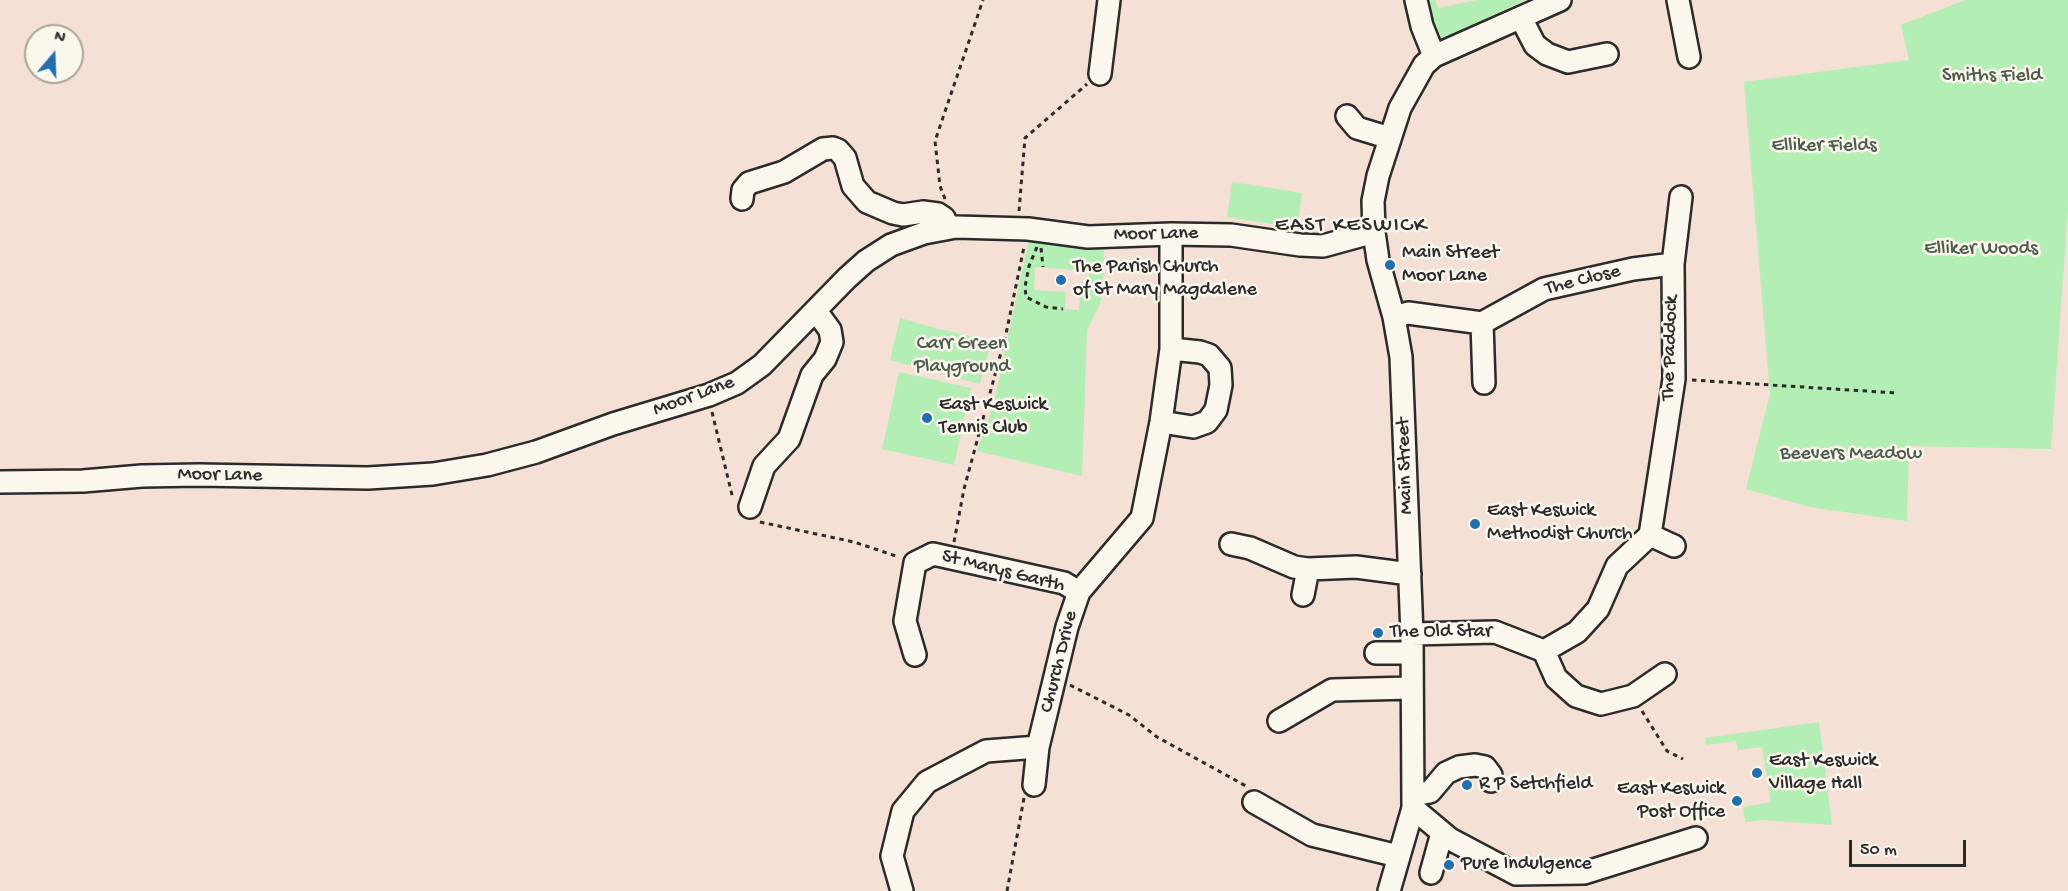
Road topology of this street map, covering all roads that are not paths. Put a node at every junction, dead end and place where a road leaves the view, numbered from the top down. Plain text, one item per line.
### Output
1 (1109, 0) edge
2 (1416, 0) edge
3 (1560, 0) edge
4 (1678, 0) edge
5 (1521, 18) junction
6 (1607, 54) dead end
7 (1434, 56) junction
8 (1689, 57) dead end
9 (1100, 74) road end
10 (1347, 116) dead end
11 (1390, 138) junction
12 (1681, 197) dead end
13 (742, 199) dead end
14 (953, 228) junction
15 (1374, 232) junction
16 (1171, 234) junction
17 (1673, 264) junction
18 (816, 310) junction
19 (1394, 317) junction
20 (1482, 323) junction
21 (1171, 349) junction
22 (1484, 383) dead end
23 (1161, 422) junction
24 (0, 482) edge
25 (748, 512) road end
26 (1650, 535) junction
27 (1231, 544) dead end
28 (1674, 546) dead end
29 (1308, 570) junction
30 (1410, 574) junction
31 (1079, 592) junction
32 (1303, 595) dead end
33 (1412, 644) junction
34 (1544, 651) junction
35 (1376, 653) dead end
36 (915, 655) dead end
37 (1665, 674) dead end
38 (1411, 688) junction
39 (1279, 721) dead end
40 (1038, 747) junction
41 (1491, 781) dead end
42 (1034, 785) road end
43 (1254, 796) road end
44 (1413, 801) junction
45 (1442, 833) junction
46 (1696, 838) dead end
47 (1398, 856) junction
48 (1431, 873) dead end
49 (902, 891) edge
50 (1389, 891) edge

1 - 9 street
2 - 7 street
3 - 5 street
4 - 8 street
5 - 6 street
5 - 7 street
7 - 11 street, Main Street
10 - 11 street
11 - 15 street, Main Street
12 - 17 street, The Paddock
13 - 14 street
14 - 16 street, Moor Lane
14 - 18 street, Moor Lane
15 - 16 street, Moor Lane
15 - 19 street, Main Street
16 - 21 street, Church Drive
17 - 20 street, The Close
17 - 26 street, The Paddock
18 - 24 street, Moor Lane
18 - 25 street
19 - 20 street
19 - 30 street, Main Street
20 - 22 street
21 - 23 street, Church Drive
21 - 23 street
23 - 31 street, Church Drive
26 - 28 street
26 - 34 street
27 - 29 street
29 - 30 street
29 - 32 street
30 - 33 street, Main Street
31 - 36 street, St Marys Garth
31 - 40 street, Church Drive
33 - 34 street
33 - 35 street
33 - 38 street, Main Street
34 - 37 street
38 - 39 street
38 - 44 street, Main Street
40 - 42 street, Church Drive
40 - 49 street
41 - 44 street
43 - 47 street
44 - 45 street
44 - 47 street, Main Street
45 - 46 street
45 - 48 street
47 - 50 street, Main Street

